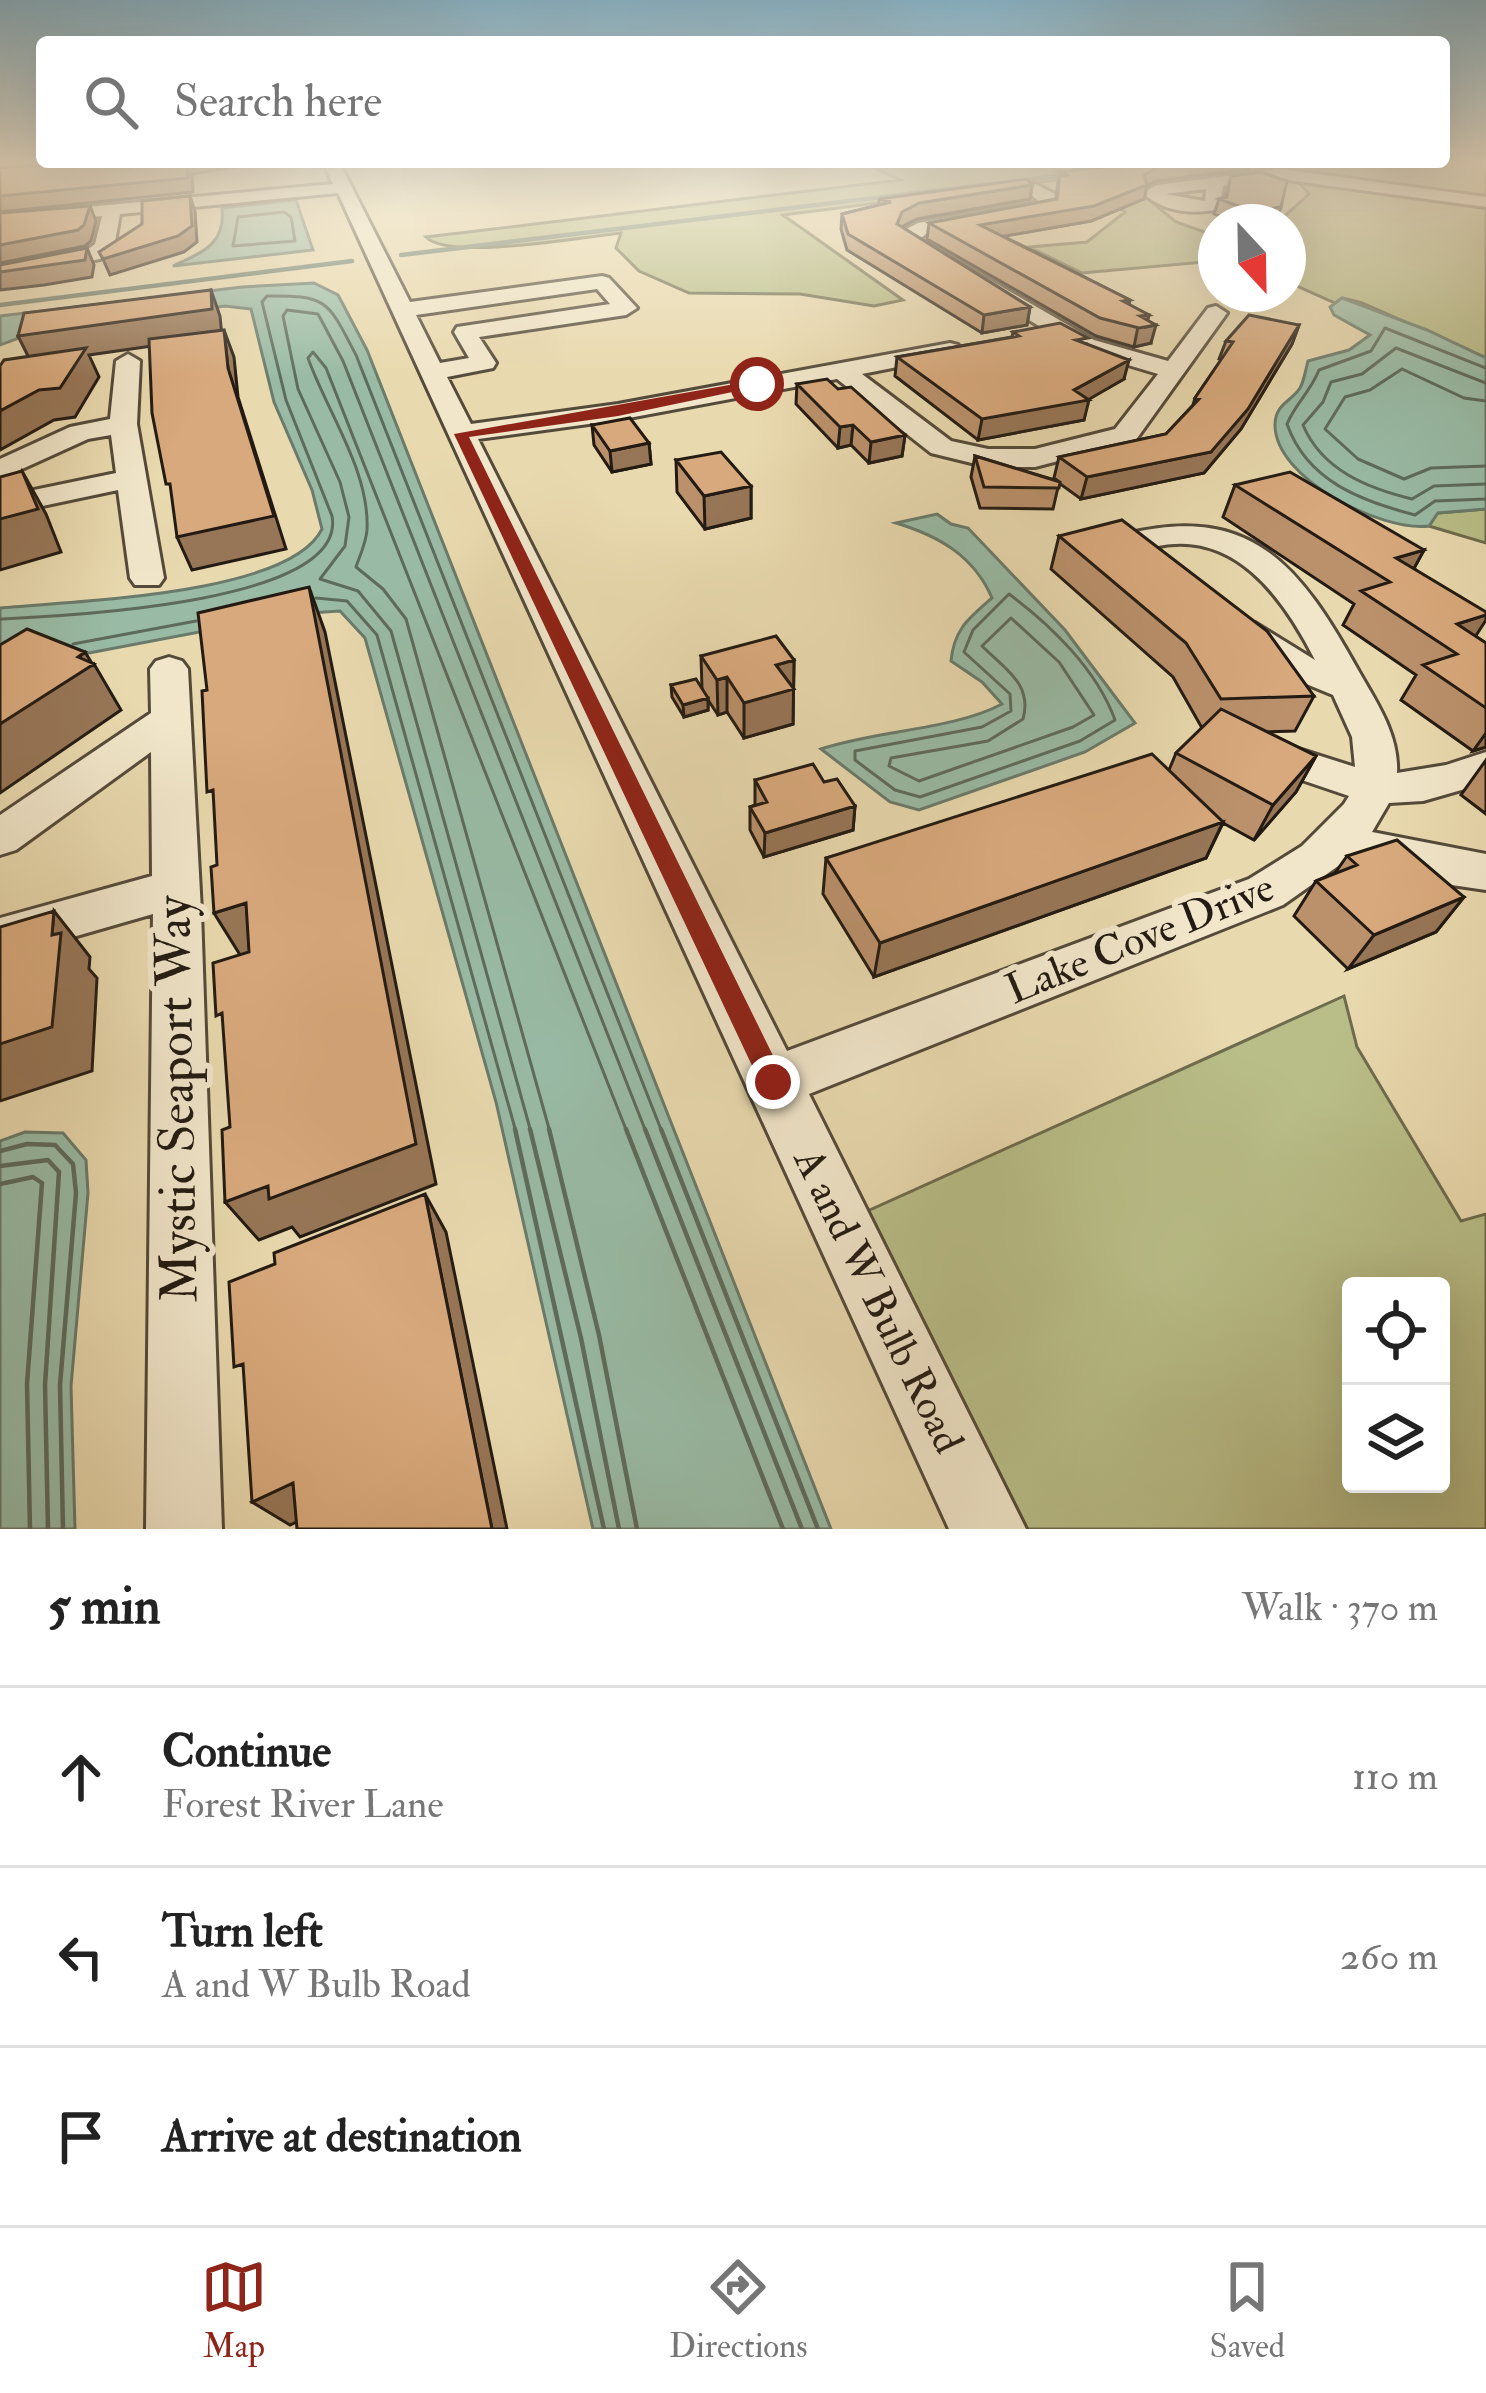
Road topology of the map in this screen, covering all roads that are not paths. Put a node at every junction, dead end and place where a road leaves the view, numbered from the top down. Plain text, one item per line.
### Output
1 (107, 235) edge
2 (366, 235) edge
3 (912, 235) edge
4 (0, 273) edge
5 (402, 310) junction
6 (1227, 312) edge
7 (456, 317) junction
8 (1059, 330) junction
9 (1015, 338) edge
10 (971, 346) edge
11 (128, 361) dead end
12 (840, 370) junction
13 (1172, 370) junction
14 (431, 372) junction
15 (123, 424) junction
16 (461, 434) junction
17 (0, 470) edge
18 (130, 479) junction
19 (0, 506) edge
20 (147, 578) dead end
21 (1348, 687) junction
22 (1264, 752) edge
23 (1486, 767) edge
24 (1372, 788) junction
25 (0, 838) edge
26 (1339, 840) junction
27 (1486, 872) edge
28 (174, 889) junction
29 (0, 938) edge
30 (773, 1082) junction
31 (184, 1529) edge
32 (988, 1529) edge

1 - 4 street
2 - 5 street, A and W Bulb Road
3 - 8 street
5 - 7 street
5 - 14 street, A and W Bulb Road
6 - 13 street
7 - 7 street
7 - 14 street
8 - 9 street
8 - 13 street
10 - 12 street
11 - 15 street
12 - 13 street
12 - 16 street
14 - 16 street, A and W Bulb Road
15 - 17 street
15 - 18 street
16 - 30 street, A and W Bulb Road
18 - 19 street
18 - 20 street
21 - 21 street
21 - 24 street
22 - 24 street
23 - 24 street
24 - 26 street, Lake Cove Drive
25 - 28 street, Mystic Seaport Way
26 - 27 street
26 - 30 street, Lake Cove Drive
28 - 29 street
28 - 31 street, Mystic Seaport Way
30 - 32 street, A and W Bulb Road

